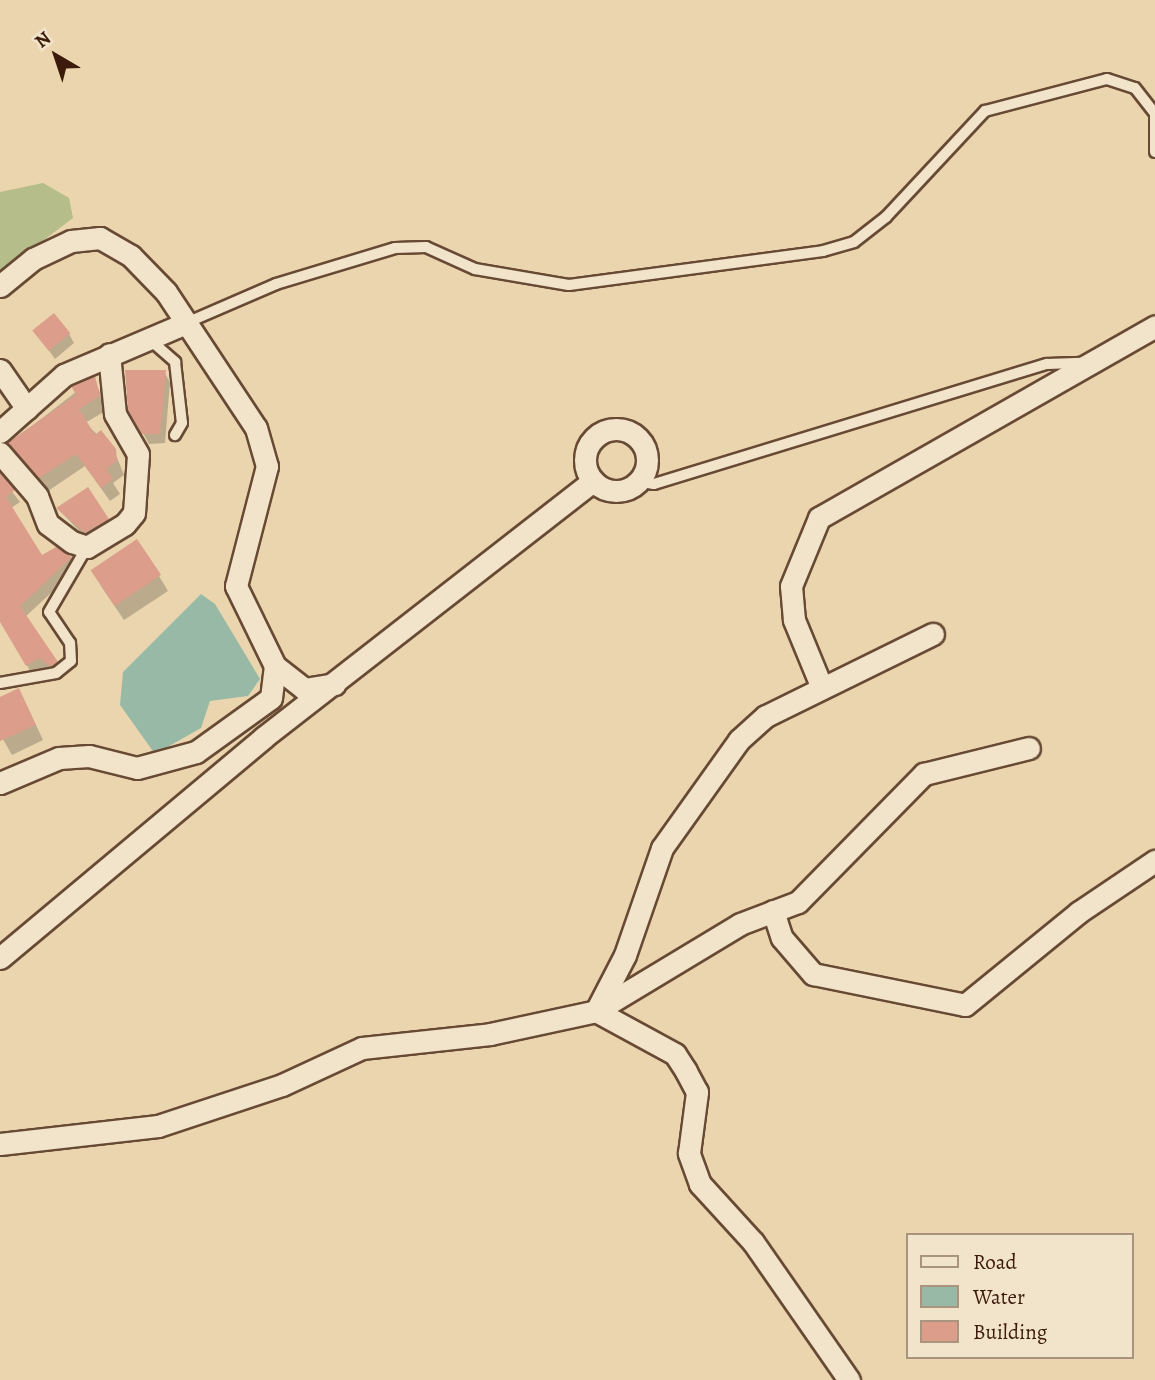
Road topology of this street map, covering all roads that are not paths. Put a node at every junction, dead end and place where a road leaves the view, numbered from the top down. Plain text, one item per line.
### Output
1 (1155, 114) edge
2 (1155, 152) edge
3 (0, 286) edge
4 (186, 323) junction
5 (1155, 326) edge
6 (143, 337) junction
7 (109, 354) junction
8 (1088, 363) junction
9 (0, 370) edge
10 (27, 410) junction
11 (0, 432) edge
12 (175, 435) dead end
13 (0, 453) edge
14 (593, 481) junction
15 (638, 481) junction
16 (87, 547) junction
17 (933, 634) dead end
18 (275, 666) junction
19 (0, 683) edge
20 (339, 684) junction
21 (822, 688) junction
22 (1029, 748) dead end
23 (0, 783) edge
24 (1155, 861) edge
25 (773, 911) junction
26 (0, 958) edge
27 (596, 1011) junction
28 (0, 1144) edge
29 (849, 1380) edge

1 - 2 lane
1 - 4 lane
3 - 4 street
4 - 6 street
4 - 18 street
5 - 8 street
6 - 7 street
6 - 12 lane
7 - 10 street
7 - 16 street
8 - 15 lane
8 - 21 street
9 - 10 street
10 - 11 street
13 - 16 street
14 - 15 street
14 - 15 street
14 - 20 street
16 - 19 lane
17 - 21 street
18 - 20 street
18 - 23 street
20 - 26 street
21 - 27 street
22 - 25 street
24 - 25 street
25 - 27 street
27 - 28 street
27 - 29 street

